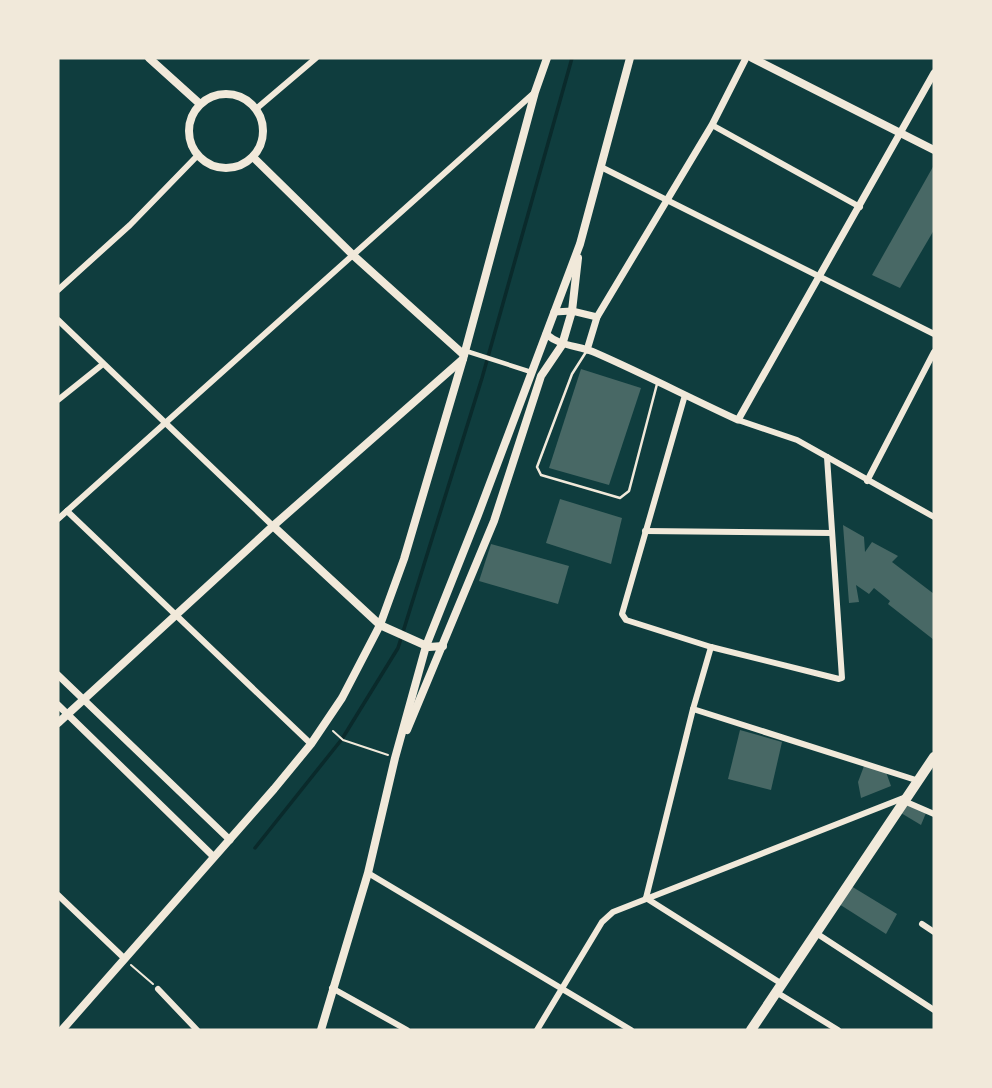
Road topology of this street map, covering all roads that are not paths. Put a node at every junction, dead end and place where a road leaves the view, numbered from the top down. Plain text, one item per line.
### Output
1 (149, 58) edge
2 (316, 58) edge
3 (630, 58) edge
4 (746, 58) edge
5 (752, 58) edge
6 (545, 59) edge
7 (934, 73) edge
8 (535, 92) junction
9 (200, 104) junction
10 (256, 108) junction
11 (712, 125) junction
12 (900, 132) junction
13 (934, 150) edge
14 (198, 155) junction
15 (253, 157) junction
16 (601, 167) junction
17 (668, 200) junction
18 (860, 207) junction
19 (580, 244) junction
20 (354, 256) junction
21 (820, 278) junction
22 (58, 290) edge
23 (572, 311) junction
24 (554, 312) junction
25 (597, 317) junction
26 (58, 320) edge
27 (546, 334) junction
28 (934, 334) edge
29 (562, 345) junction
30 (587, 349) junction
31 (934, 352) edge
32 (464, 355) junction
33 (103, 364) junction
34 (532, 372) junction
35 (658, 380) junction
36 (436, 383) junction
37 (685, 395) junction
38 (451, 399) junction
39 (58, 400) edge
40 (738, 420) junction
41 (164, 423) junction
42 (827, 457) junction
43 (867, 481) junction
44 (67, 511) junction
45 (478, 515) junction
46 (934, 517) edge
47 (58, 519) edge
48 (494, 522) junction
49 (274, 526) junction
50 (645, 531) junction
51 (832, 533) junction
52 (176, 615) junction
53 (382, 627) junction
54 (426, 646) junction
55 (443, 646) junction
56 (711, 647) junction
57 (58, 675) edge
58 (84, 700) junction
59 (58, 705) edge
60 (693, 709) junction
61 (67, 715) junction
62 (58, 723) edge
63 (311, 744) junction
64 (934, 757) edge
65 (395, 758) junction
66 (919, 781) junction
67 (906, 799) junction
68 (934, 814) edge
69 (230, 840) junction
70 (214, 857) junction
71 (368, 873) junction
72 (58, 895) edge
73 (646, 898) junction
74 (922, 924) dead end
75 (934, 932) edge
76 (816, 933) junction
77 (125, 959) junction
78 (332, 988) junction
79 (779, 988) junction
80 (158, 989) road end
81 (560, 990) junction
82 (934, 1010) edge
83 (62, 1030) edge
84 (197, 1030) edge
85 (321, 1030) edge
86 (407, 1030) edge
87 (537, 1030) edge
88 (631, 1030) edge
89 (751, 1030) edge
90 (838, 1030) edge

1 - 9 main road
2 - 10 street
3 - 16 main road
4 - 11 street
5 - 12 main road
6 - 8 main road
7 - 12 street
8 - 20 street
8 - 32 main road
9 - 10 main road
9 - 14 main road
10 - 15 main road
11 - 17 street
11 - 18 street
12 - 13 main road
12 - 18 street
14 - 15 main road
14 - 22 street
15 - 20 main road
16 - 17 street
16 - 19 main road
17 - 21 street
17 - 25 street
18 - 21 street
19 - 23 main road
19 - 24 main road
20 - 32 main road
20 - 41 street
21 - 28 street
21 - 40 street
23 - 24 street
23 - 25 street
23 - 29 main road
24 - 27 main road
25 - 30 street
26 - 33 street
27 - 29 street
27 - 34 main road
29 - 30 street
29 - 48 main road
30 - 35 street
30 - 35 lane
31 - 43 street
32 - 34 street
32 - 36 main road
32 - 38 main road
33 - 39 street
33 - 41 street
34 - 45 main road
35 - 37 street
36 - 38 main road
36 - 49 main road
37 - 40 street
37 - 50 street
38 - 53 main road
40 - 42 street
41 - 44 street
41 - 49 street
42 - 43 street
42 - 51 street
43 - 46 street
44 - 47 street
44 - 52 street
45 - 48 main road
45 - 54 main road
48 - 55 main road
49 - 52 main road
49 - 53 main road
50 - 51 street
50 - 56 street
51 - 56 street
52 - 58 main road
52 - 63 street
53 - 54 main road
53 - 63 main road
54 - 55 main road
54 - 65 main road
55 - 65 main road
56 - 60 street
57 - 58 street
58 - 61 main road
58 - 69 street
59 - 61 street
60 - 66 street
60 - 73 street
61 - 62 main road
61 - 70 street
63 - 69 main road
64 - 66 highway
65 - 71 main road
66 - 67 highway
67 - 68 street
67 - 73 street
67 - 76 highway
69 - 70 main road
70 - 77 main road
71 - 78 main road
71 - 81 street
72 - 77 street
73 - 79 street
73 - 81 street
74 - 75 street
76 - 79 highway
76 - 82 street
77 - 83 main road
78 - 85 main road
78 - 86 street
79 - 89 highway
79 - 90 street
80 - 84 street
81 - 87 street
81 - 88 street

